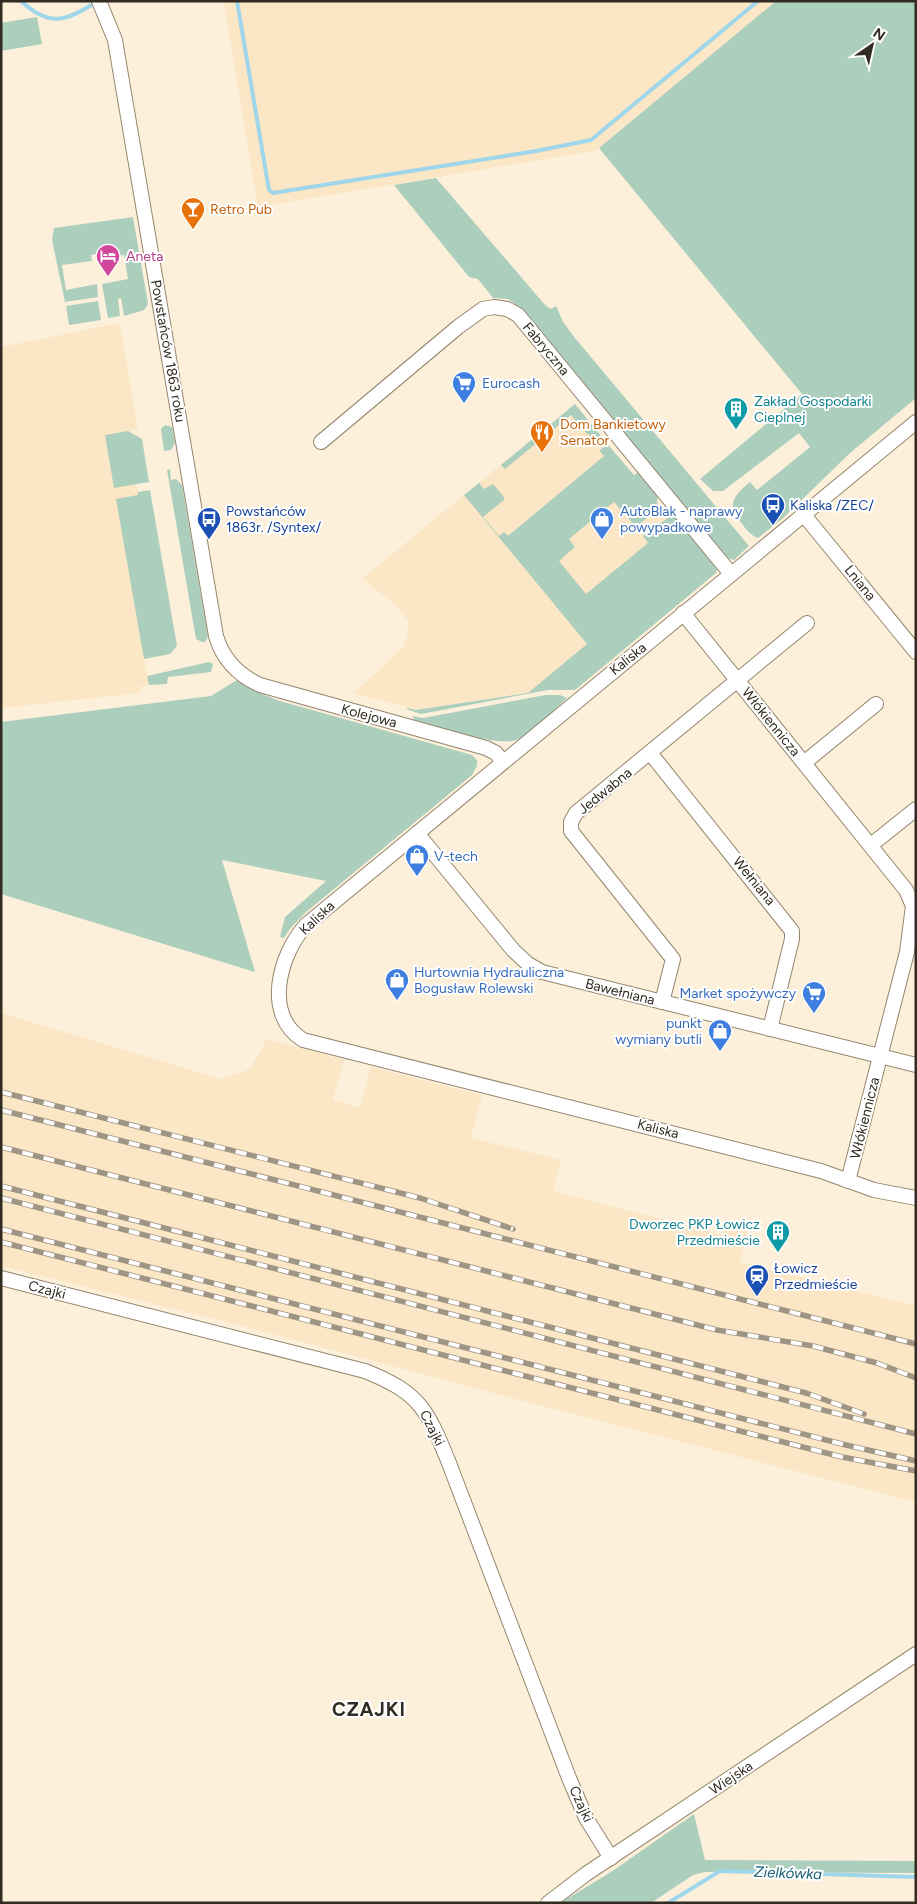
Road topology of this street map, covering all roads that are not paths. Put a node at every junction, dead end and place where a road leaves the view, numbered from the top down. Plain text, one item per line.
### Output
1 (101, 5) edge
2 (914, 427) edge
3 (321, 442) dead end
4 (804, 514) junction
5 (731, 574) junction
6 (684, 613) junction
7 (807, 624) dead end
8 (916, 652) edge
9 (234, 668) joint
10 (738, 680) junction
11 (876, 704) dead end
12 (651, 754) junction
13 (503, 762) junction
14 (804, 763) junction
15 (916, 809) edge
16 (417, 833) junction
17 (871, 846) junction
18 (911, 953) edge
19 (662, 1002) junction
20 (770, 1029) junction
21 (880, 1056) junction
22 (916, 1065) edge
23 (848, 1180) junction
24 (916, 1198) edge
25 (1, 1278) edge
26 (916, 1654) edge
27 (611, 1858) junction
28 (548, 1903) edge

1 - 9 street, Powstańców 1863 roku
2 - 4 street, Kaliska
3 - 5 street, Fabryczna
4 - 5 street, Kaliska
4 - 8 street, Lniana
5 - 6 street, Kaliska
6 - 10 street, Włókiennicza
6 - 13 street, Kaliska
7 - 10 street, Włókiennicza
9 - 13 street, Kolejowa
10 - 12 street, Jedwabna
10 - 14 street, Włókiennicza
11 - 14 street, Włókiennicza
12 - 19 street, Jedwabna
12 - 20 street, Wełniana
13 - 16 street, Kaliska
14 - 17 street, Włókiennicza
15 - 17 street
16 - 19 street, Bawełniana
16 - 23 street, Kaliska
17 - 18 street, Włókiennicza
18 - 21 street, Włókiennicza
19 - 20 street, Bawełniana
20 - 21 street, Bawełniana
21 - 22 street
21 - 23 street, Włókiennicza
23 - 24 street, Kaliska
25 - 27 street, Czajki
26 - 27 street, Wiejska
27 - 28 street, Wiejska

